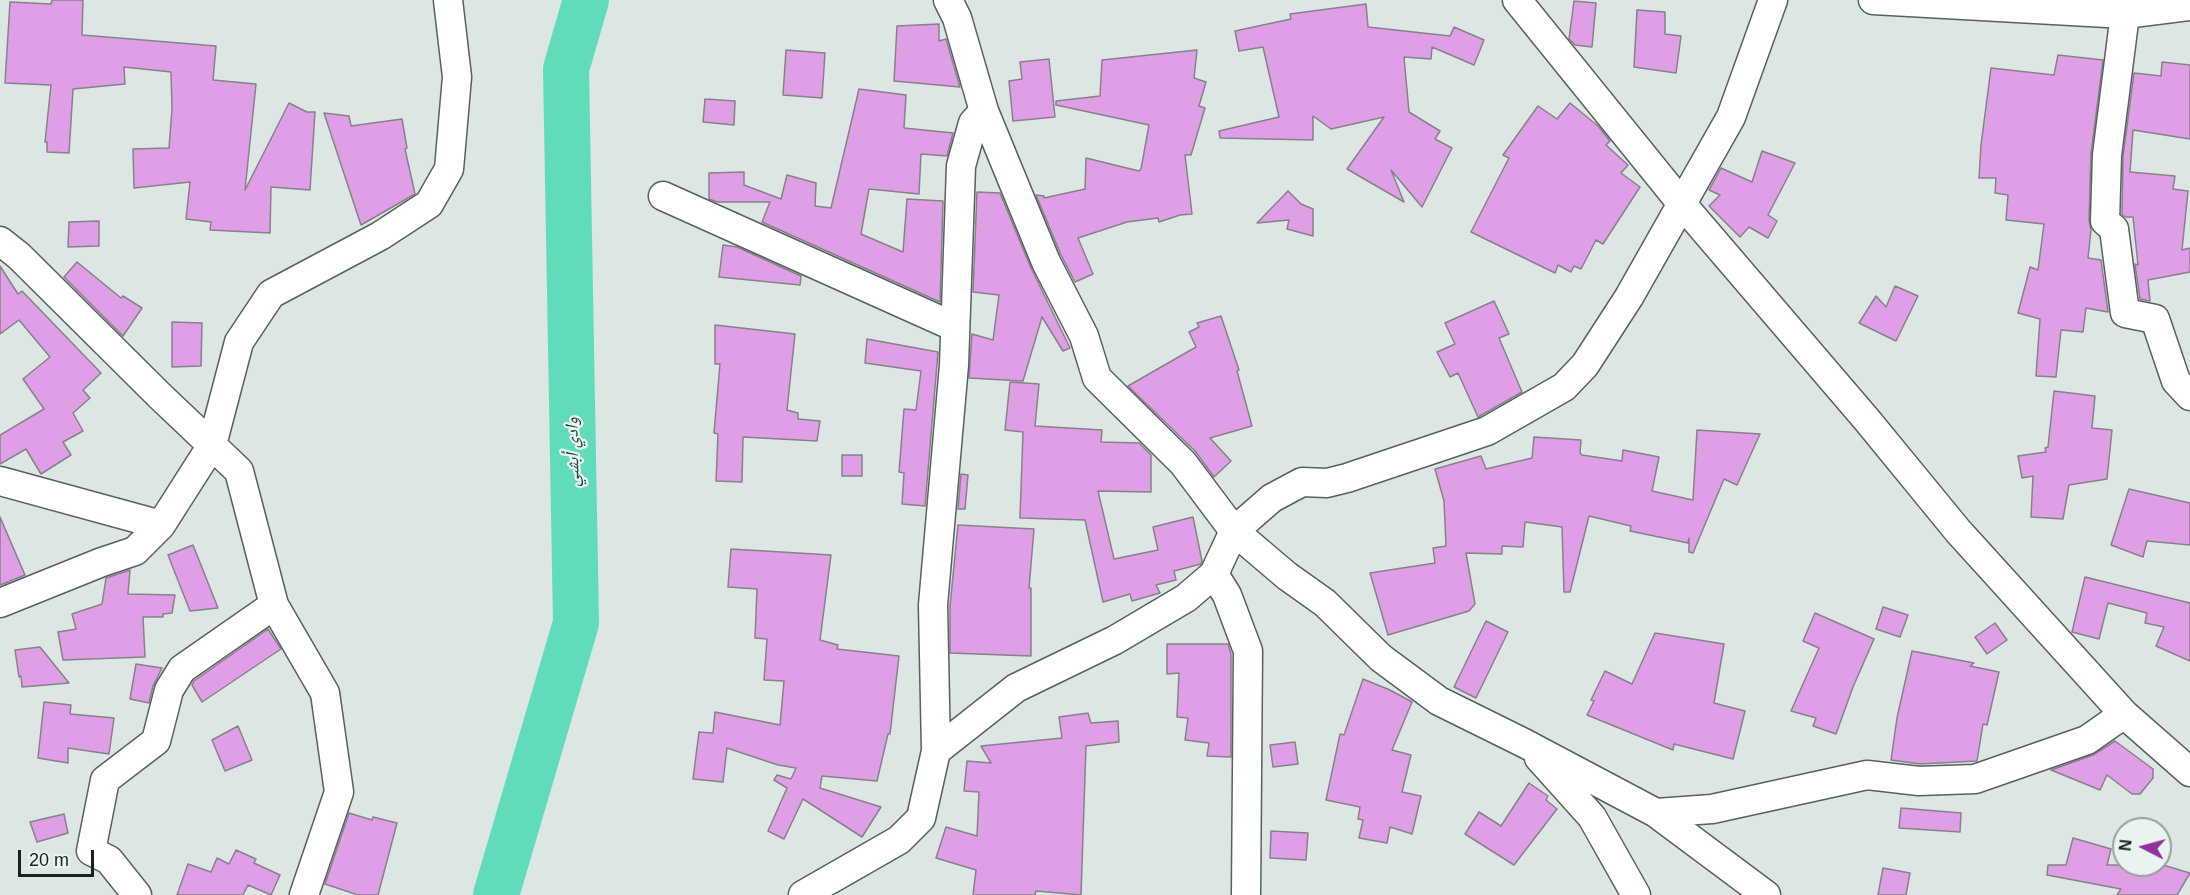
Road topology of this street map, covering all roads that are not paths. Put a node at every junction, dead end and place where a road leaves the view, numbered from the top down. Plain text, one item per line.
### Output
1 (448, 0) edge
2 (948, 0) edge
3 (1517, 0) edge
4 (1773, 0) edge
5 (1872, 0) edge
6 (2190, 6) edge
7 (2125, 14) junction
8 (984, 111) junction
9 (663, 196) dead end
10 (1682, 204) junction
11 (0, 241) edge
12 (955, 327) junction
13 (2190, 396) edge
14 (212, 445) junction
15 (0, 481) edge
16 (160, 525) junction
17 (1234, 531) junction
18 (1214, 574) junction
19 (0, 603) edge
20 (274, 606) junction
21 (2124, 714) junction
22 (1524, 743) junction
23 (936, 751) junction
24 (2190, 772) edge
25 (1656, 813) junction
26 (137, 895) edge
27 (304, 895) edge
28 (803, 895) edge
29 (1246, 895) edge
30 (1636, 895) edge
31 (1766, 895) edge

1 - 14 street
2 - 8 street
3 - 10 street
4 - 10 street
5 - 7 street
6 - 7 street
7 - 13 street
8 - 12 street
8 - 17 street
9 - 12 street
10 - 17 street
10 - 21 street
11 - 14 street
12 - 23 street
14 - 16 street
14 - 20 street
15 - 16 street
16 - 19 street
17 - 18 street
17 - 22 street
18 - 23 street
18 - 29 street
20 - 26 street
20 - 27 street
21 - 24 street
21 - 25 street
22 - 25 street
22 - 30 street
23 - 28 street
25 - 31 street

